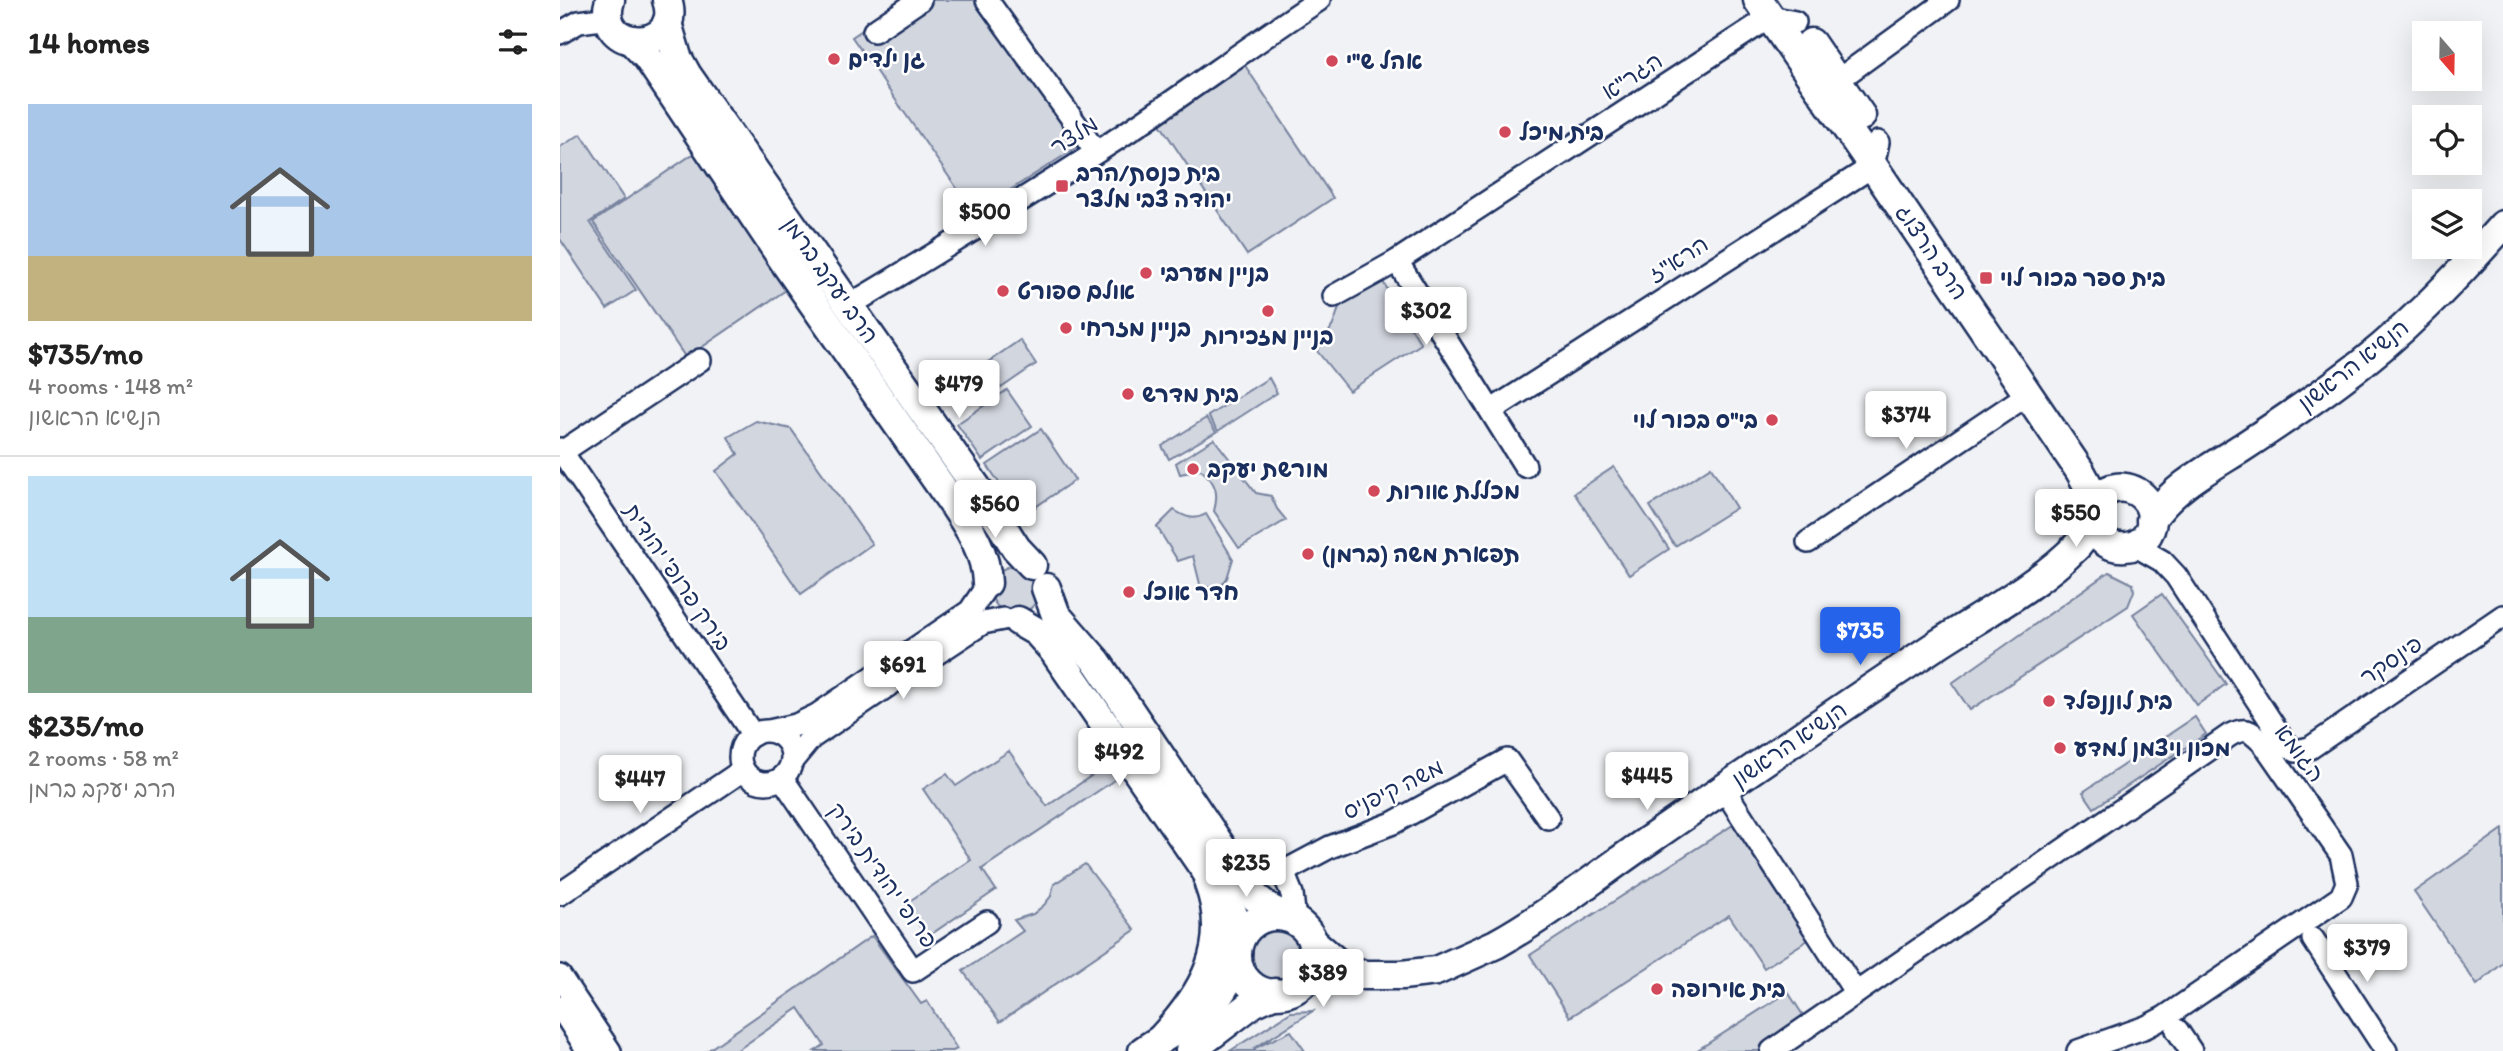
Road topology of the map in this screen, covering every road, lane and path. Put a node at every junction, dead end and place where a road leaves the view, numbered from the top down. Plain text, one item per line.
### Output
1 (920, 0) edge
2 (987, 0) edge
3 (1320, 0) edge
4 (1948, 0) edge
5 (608, 7) edge
6 (671, 10) edge
7 (1776, 10) edge
8 (874, 32) dead end
9 (560, 33) edge
10 (632, 41) junction
11 (1804, 65) junction
12 (1837, 79) junction
13 (1096, 152) junction
14 (1876, 154) junction
15 (2503, 225) edge
16 (1397, 261) junction
17 (1334, 296) dead end
18 (850, 305) junction
19 (700, 360) dead end
20 (2028, 395) junction
21 (1492, 410) junction
22 (561, 450) edge
23 (1525, 466) dead end
24 (2186, 484) junction
25 (2133, 490) junction
26 (2092, 514) junction
27 (2151, 520) junction
28 (1808, 542) dead end
29 (2121, 545) junction
30 (2050, 571) junction
31 (1039, 576) junction
32 (986, 585) junction
33 (2503, 616) edge
34 (1011, 620) junction
35 (761, 733) junction
36 (787, 769) junction
37 (743, 770) junction
38 (1724, 789) junction
39 (1548, 818) dead end
40 (1205, 871) junction
41 (560, 894) edge
42 (987, 922) dead end
43 (1298, 926) junction
44 (2313, 939) dead end
45 (1496, 944) junction
46 (1237, 948) junction
47 (560, 976) edge
48 (1287, 989) junction
49 (1856, 993) junction
50 (560, 1007) edge
51 (2177, 1030) dead end
52 (1152, 1045) edge
53 (588, 1051) edge
54 (610, 1051) edge
55 (1190, 1051) edge
56 (1772, 1051) edge
57 (2078, 1051) edge
58 (2191, 1051) edge
59 (2386, 1051) edge

1 - 8 street
2 - 13 street
3 - 13 street, מלצר
4 - 12 street
5 - 9 street
5 - 10 street, הרב יעקב ברמן
6 - 10 street
6 - 18 street, הרב יעקב ברמן
7 - 11 street, הרב הרצוג
7 - 12 street, הרב הרצוג
7 - 16 street, הגר"א
10 - 32 street, הרב יעקב ברמן
11 - 12 street
11 - 14 street, הרב הרצוג
12 - 14 street, הרב הרצוג
13 - 18 street, מלצר
14 - 20 street, הרב הרצוג
14 - 21 street, הרא"ז
14 - 25 street, הרב הרצוג
15 - 24 street, הנשיא הראשון
16 - 17 street, הגר"א
16 - 21 street
18 - 31 street, הרב יעקב ברמן
19 - 22 street
20 - 26 street, הרב הרצוג
20 - 28 street
21 - 23 street
22 - 35 street, בירק פרופ' יהודית
24 - 25 street, הנשיא הראשון
24 - 27 street, הנשיא הראשון
25 - 26 street, הנשיא הראשון
25 - 27 street
26 - 29 street
26 - 30 street, הנשיא הראשון
27 - 29 street, הנשיא הראשון
29 - 30 street, הנשיא הראשון
29 - 33 street, פינסקר
30 - 38 street, הנשיא הראשון
31 - 32 street
31 - 34 street
31 - 43 street, הרב יעקב ברמן
32 - 34 street
32 - 35 street
34 - 36 street
34 - 40 street
35 - 36 street
35 - 37 street
36 - 37 street
36 - 42 street, פרופ' יהודית בירק
37 - 41 street
38 - 45 street, הנשיא הראשון
38 - 49 street
39 - 43 street, משה קיפניס
40 - 46 street
40 - 52 street
43 - 45 street, הנשיא הראשון
43 - 46 street
43 - 48 street
44 - 59 street
45 - 48 street, הנשיא הראשון
46 - 48 street
46 - 52 street
47 - 54 street
48 - 55 street
49 - 56 street, הגומא
49 - 57 street, הגומא
50 - 53 street
51 - 58 street

